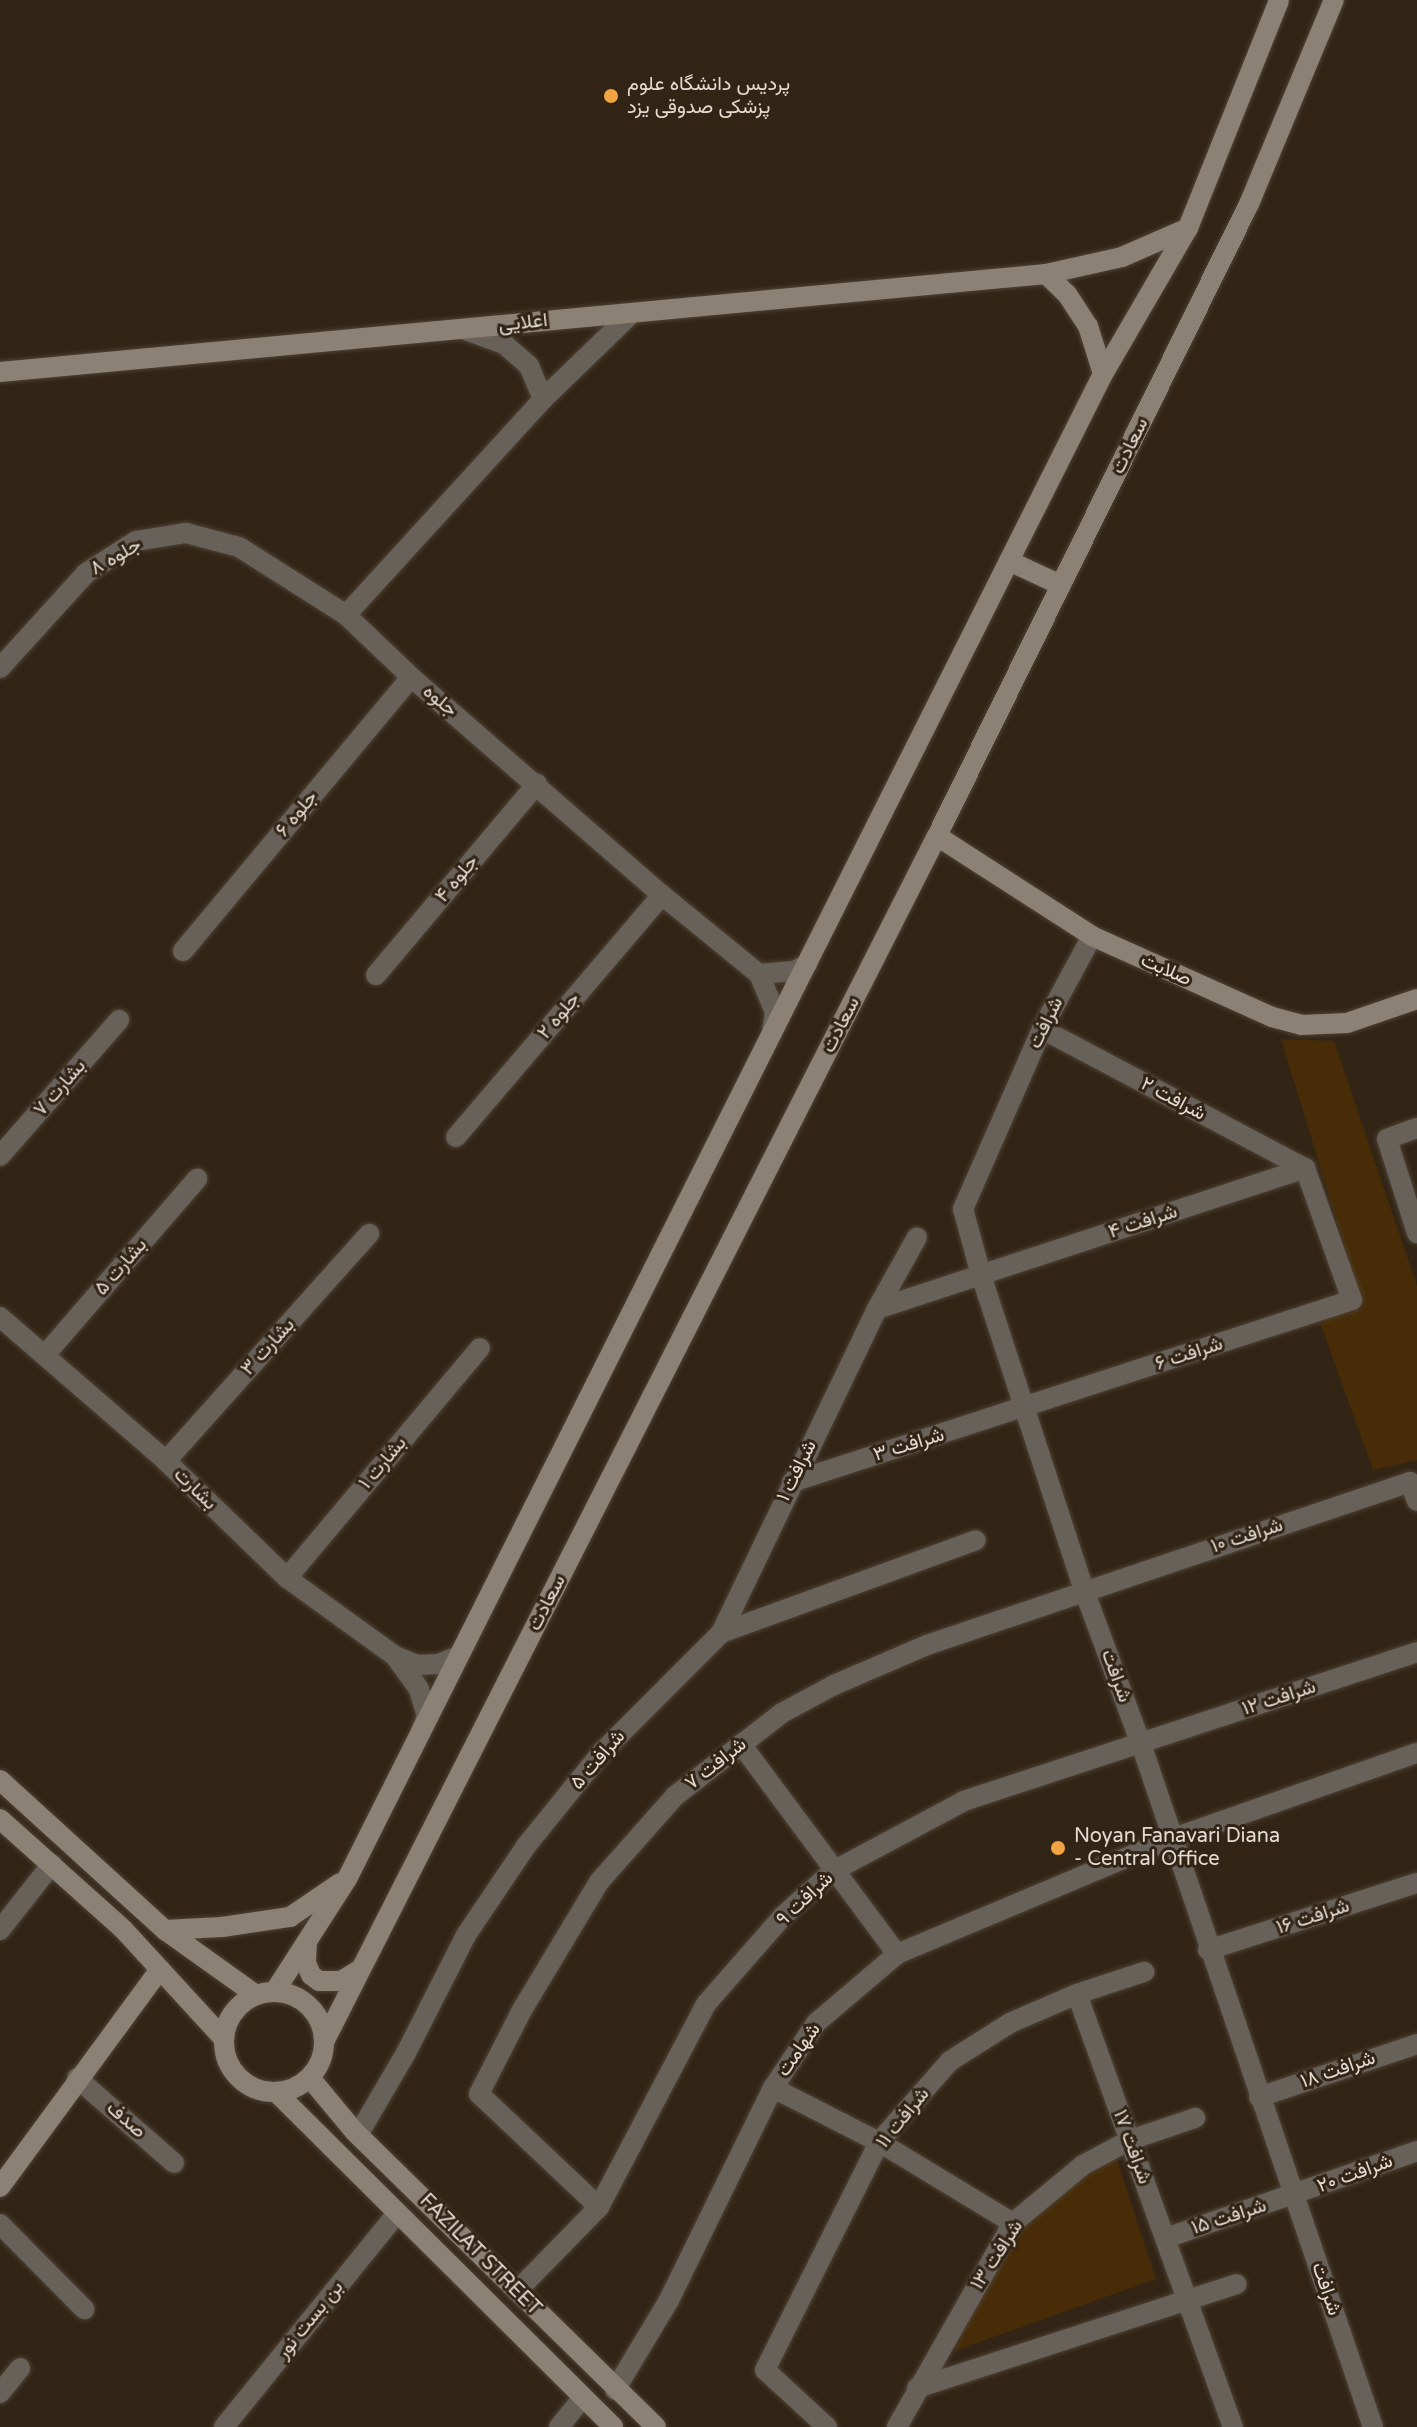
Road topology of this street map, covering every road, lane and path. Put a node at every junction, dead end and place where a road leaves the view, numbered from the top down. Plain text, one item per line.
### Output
1 (1279, 0) edge
2 (1334, 0) edge
3 (1188, 228) junction
4 (1046, 274) junction
5 (632, 313) junction
6 (463, 329) junction
7 (0, 372) edge
8 (1103, 374) junction
9 (543, 399) junction
10 (1009, 561) junction
11 (1061, 585) junction
12 (346, 615) junction
13 (0, 668) edge
14 (411, 677) junction
15 (537, 784) junction
16 (937, 836) junction
17 (662, 895) junction
18 (1092, 936) junction
19 (183, 951) dead end
20 (807, 964) junction
21 (759, 974) junction
22 (376, 975) dead end
23 (1417, 999) edge
24 (119, 1020) dead end
25 (1042, 1029) junction
26 (771, 1035) junction
27 (1417, 1128) edge
28 (456, 1137) dead end
29 (0, 1156) edge
30 (1305, 1168) junction
31 (197, 1179) dead end
32 (1417, 1233) edge
33 (369, 1234) dead end
34 (917, 1237) dead end
35 (981, 1275) junction
36 (877, 1309) junction
37 (0, 1317) edge
38 (480, 1348) dead end
39 (45, 1355) junction
40 (1026, 1408) junction
41 (166, 1461) junction
42 (792, 1482) junction
43 (1414, 1492) edge
44 (976, 1540) dead end
45 (287, 1578) junction
46 (1084, 1590) junction
47 (721, 1633) junction
48 (1417, 1652) edge
49 (395, 1656) junction
50 (459, 1656) junction
51 (419, 1734) junction
52 (741, 1744) junction
53 (1141, 1744) junction
54 (1417, 1753) edge
55 (0, 1780) edge
56 (0, 1819) edge
57 (1171, 1839) junction
58 (52, 1864) junction
59 (833, 1871) junction
60 (347, 1879) junction
61 (1417, 1883) edge
62 (0, 1930) edge
63 (165, 1930) junction
64 (307, 1942) junction
65 (1208, 1950) junction
66 (897, 1954) junction
67 (160, 1969) junction
68 (361, 1969) junction
69 (1144, 1972) dead end
70 (266, 1993) junction
71 (1077, 1994) junction
72 (223, 2038) junction
73 (325, 2040) junction
74 (1417, 2044) edge
75 (77, 2078) junction
76 (310, 2078) junction
77 (773, 2088) junction
78 (276, 2092) junction
79 (1259, 2097) junction
80 (1195, 2118) dead end
81 (358, 2135) junction
82 (1130, 2140) junction
83 (879, 2142) junction
84 (1417, 2151) edge
85 (174, 2163) dead end
86 (0, 2187) edge
87 (1293, 2196) junction
88 (599, 2207) junction
89 (397, 2213) junction
90 (1013, 2223) junction
91 (0, 2224) edge
92 (1166, 2238) junction
93 (1237, 2284) dead end
94 (517, 2291) junction
95 (1187, 2300) junction
96 (84, 2309) dead end
97 (20, 2368) dead end
98 (917, 2388) junction
99 (615, 2390) junction
100 (0, 2393) edge
101 (582, 2399) junction
102 (224, 2427) edge
103 (559, 2427) edge
104 (613, 2427) edge
105 (656, 2427) edge
106 (827, 2427) edge
107 (897, 2427) edge
108 (1233, 2427) edge
109 (1373, 2427) edge

1 - 3 street
2 - 11 street, سعادت
3 - 4 street, اعلایی
3 - 8 street
4 - 5 street, اعلایی
4 - 8 street
5 - 6 street, اعلایی
5 - 9 street
6 - 7 street, اعلایی
6 - 9 street
8 - 10 street
9 - 12 street
10 - 11 street
10 - 20 street
11 - 16 street, سعادت
12 - 13 street, جلوه ۸
12 - 14 street, جلوه
14 - 15 street, جلوه
14 - 19 street, جلوه ۶
15 - 17 street, جلوه
15 - 22 street, جلوه ۴
16 - 18 street, صلابت
16 - 68 street, سعادت
17 - 21 street, جلوه
17 - 28 street, جلوه ۲
18 - 23 street, صلابت
18 - 25 street, شرافت
20 - 21 street
20 - 26 street
21 - 26 street
24 - 29 street, بشارت ۷
25 - 30 street, شرافت ۲
25 - 35 street, شرافت
26 - 50 street
27 - 32 street
30 - 35 street, شرافت ۴
30 - 40 street, شرافت ۶
31 - 39 street, بشارت ۵
33 - 41 street, بشارت ۳
34 - 36 street, شرافت ۱
35 - 36 street
35 - 40 street, شرافت
36 - 42 street, شرافت ۱
37 - 39 street, بشارت
38 - 45 street, بشارت ۱
39 - 41 street, بشارت
40 - 42 street, شرافت ۳
40 - 46 street, شرافت
41 - 45 street, بشارت
42 - 47 street, شرافت ۱
43 - 46 street, شرافت ۱۰
44 - 47 street, شرافت ۵
45 - 49 street, بشارت
46 - 52 street, شرافت ۷
46 - 53 street, شرافت
47 - 81 street, شرافت ۵
48 - 53 street, شرافت ۱۲
49 - 50 street
49 - 51 street
50 - 51 street
51 - 60 street
52 - 59 street
52 - 88 street, شرافت ۷
53 - 57 street, شرافت
53 - 59 street, شرافت ۹
54 - 57 street, شهامت
55 - 63 street
56 - 58 street
57 - 65 street, شرافت
57 - 66 street, شهامت
58 - 62 street
58 - 67 street
59 - 66 street
59 - 88 street, شرافت ۹
60 - 63 street
60 - 64 street
61 - 65 street, شرافت ۱۶
63 - 70 street
64 - 68 street
64 - 70 street
65 - 79 street, شرافت
66 - 77 street, شهامت
67 - 72 street
67 - 75 street
68 - 73 street, سعادت
69 - 71 street, شرافت ۱۱
70 - 72 street
70 - 73 street
71 - 82 street, شرافت ۱۷
71 - 83 street, شرافت ۱۱
72 - 78 street
73 - 76 street
74 - 79 street, شرافت ۱۸
75 - 85 street, صدف
75 - 86 street
76 - 78 street
76 - 81 street, FAZILAT STREET
77 - 83 street
77 - 99 street, شهامت
78 - 89 street, FAZILAT STREET
79 - 87 street, شرافت
80 - 82 street, شرافت ۱۳
81 - 94 street, FAZILAT STREET
82 - 90 street, شرافت ۱۳
82 - 92 street, شرافت ۱۷
83 - 90 street
83 - 106 street, شرافت ۱۱
84 - 87 street, شرافت ۲۰
87 - 92 street, شرافت ۱۵
87 - 109 street, شرافت
88 - 94 street, شرافت ۹
89 - 101 street, FAZILAT STREET
89 - 102 street, بن بست نور
90 - 98 street, شرافت ۱۳
91 - 96 street
92 - 95 street, شرافت ۱۷
93 - 95 street
94 - 99 street, FAZILAT STREET
95 - 98 street
95 - 108 street, شرافت ۱۷
97 - 100 street
98 - 107 street, شرافت ۱۳
99 - 105 street, FAZILAT STREET
101 - 103 street
101 - 104 street, FAZILAT STREET

